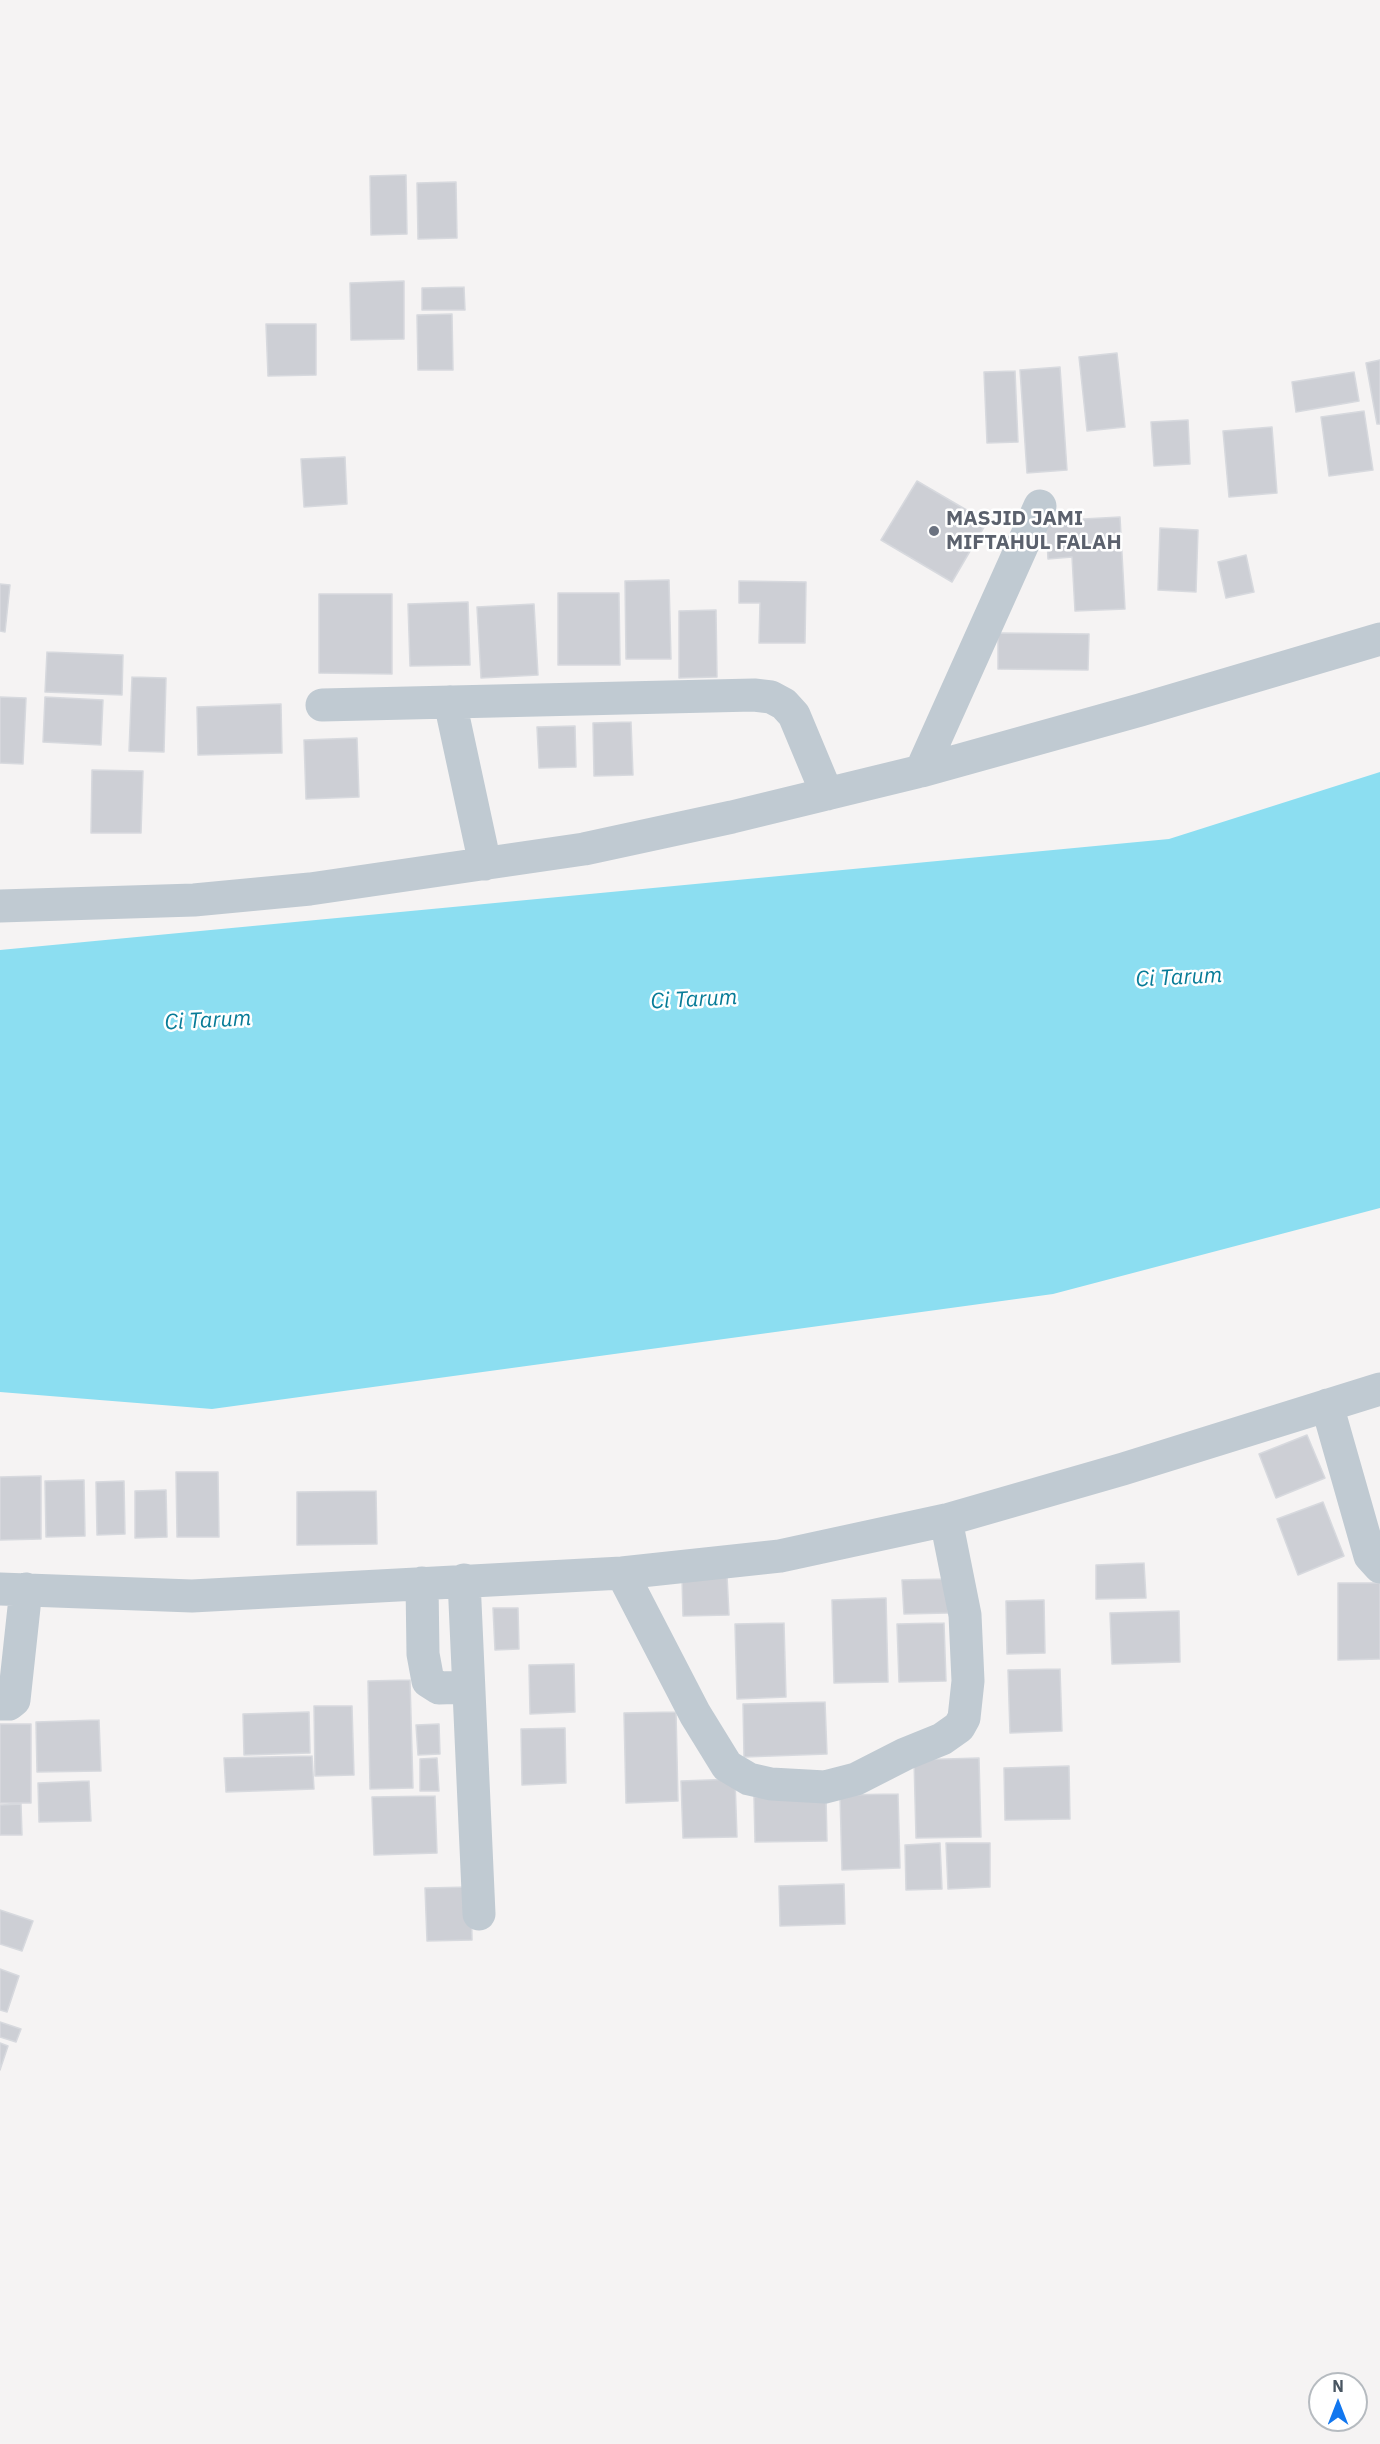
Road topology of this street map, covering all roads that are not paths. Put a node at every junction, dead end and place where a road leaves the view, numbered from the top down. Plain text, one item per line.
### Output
1 (1040, 506) dead end
2 (1380, 639) edge
3 (450, 702) junction
4 (322, 705) dead end
5 (921, 771) junction
6 (827, 794) junction
7 (485, 864) junction
8 (0, 906) edge
9 (1380, 1389) edge
10 (1328, 1405) junction
11 (946, 1520) junction
12 (1380, 1567) edge
13 (622, 1573) junction
14 (464, 1580) junction
15 (422, 1583) junction
16 (13, 1589) edge
17 (468, 1687) junction
18 (0, 1704) edge
19 (478, 1914) dead end

1 - 5 street
2 - 5 street
3 - 4 street
3 - 6 street
3 - 7 street
5 - 6 street
6 - 7 street
7 - 8 street
9 - 10 street
10 - 11 street
10 - 12 street
11 - 13 street
11 - 13 street
13 - 14 street
14 - 15 street
14 - 17 street
15 - 16 street
15 - 17 street
16 - 18 street
17 - 19 street

